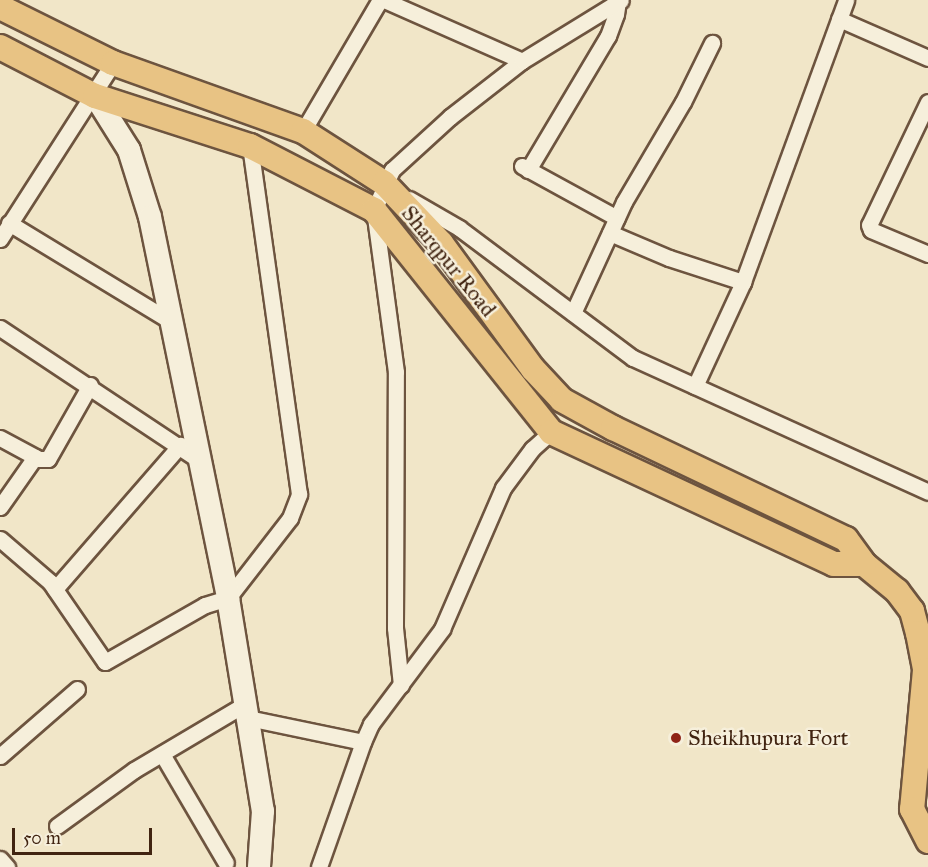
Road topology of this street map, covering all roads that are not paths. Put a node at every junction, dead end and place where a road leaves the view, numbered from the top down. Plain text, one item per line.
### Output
1 (382, 0) edge
2 (846, 0) edge
3 (618, 1) edge
4 (0, 7) edge
5 (839, 19) junction
6 (712, 43) dead end
7 (0, 47) edge
8 (928, 58) edge
9 (522, 61) junction
10 (114, 63) junction
11 (95, 96) junction
12 (928, 102) edge
13 (303, 131) junction
14 (922, 131) edge
15 (250, 146) junction
16 (384, 183) junction
17 (374, 210) junction
18 (617, 218) junction
19 (9, 223) junction
20 (610, 233) junction
21 (0, 239) edge
22 (928, 254) edge
23 (743, 282) junction
24 (573, 314) junction
25 (170, 321) junction
26 (0, 328) edge
27 (90, 385) junction
28 (695, 386) junction
29 (551, 432) junction
30 (0, 438) edge
31 (180, 445) junction
32 (35, 457) junction
33 (199, 460) junction
34 (928, 492) edge
35 (0, 507) edge
36 (0, 539) edge
37 (864, 564) junction
38 (55, 589) junction
39 (228, 598) junction
40 (401, 685) junction
41 (77, 689) dead end
42 (247, 711) junction
43 (363, 742) junction
44 (162, 753) junction
45 (0, 756) edge
46 (57, 826) dead end
47 (928, 841) edge
48 (0, 859) edge
49 (226, 863) dead end
50 (7, 867) edge
51 (259, 867) edge
52 (319, 867) edge

1 - 9 street
1 - 13 street
2 - 5 street
3 - 9 street
3 - 18 street
4 - 10 main road, Sharqpur Road
5 - 8 street
5 - 23 street
6 - 18 street
7 - 11 main road, Sharqpur Road
9 - 16 street
10 - 11 street
10 - 13 main road, Sharqpur Road
11 - 15 main road, Sharqpur Road
11 - 19 street
11 - 25 street
12 - 14 street
13 - 16 main road, Sharqpur Road
14 - 22 street
15 - 17 main road, Sharqpur Road
15 - 39 street
16 - 17 street
16 - 24 street
16 - 37 main road, Sharqpur Road
17 - 29 main road, Sharqpur Road
17 - 40 street
18 - 20 street
19 - 21 street
19 - 25 street
20 - 23 street
20 - 24 street
23 - 28 street
24 - 28 street
25 - 33 street
26 - 27 street
27 - 31 street
27 - 32 street
28 - 34 street
29 - 37 main road, Sharqpur Road
29 - 40 street
30 - 32 street
31 - 33 street
31 - 38 street
32 - 35 street
33 - 39 street
36 - 38 street
37 - 47 main road, Sharqpur Road
38 - 39 street
39 - 42 street
40 - 43 street
41 - 45 street
42 - 43 street
42 - 44 street
42 - 51 street
43 - 52 street
44 - 46 street
44 - 49 street
48 - 50 street

